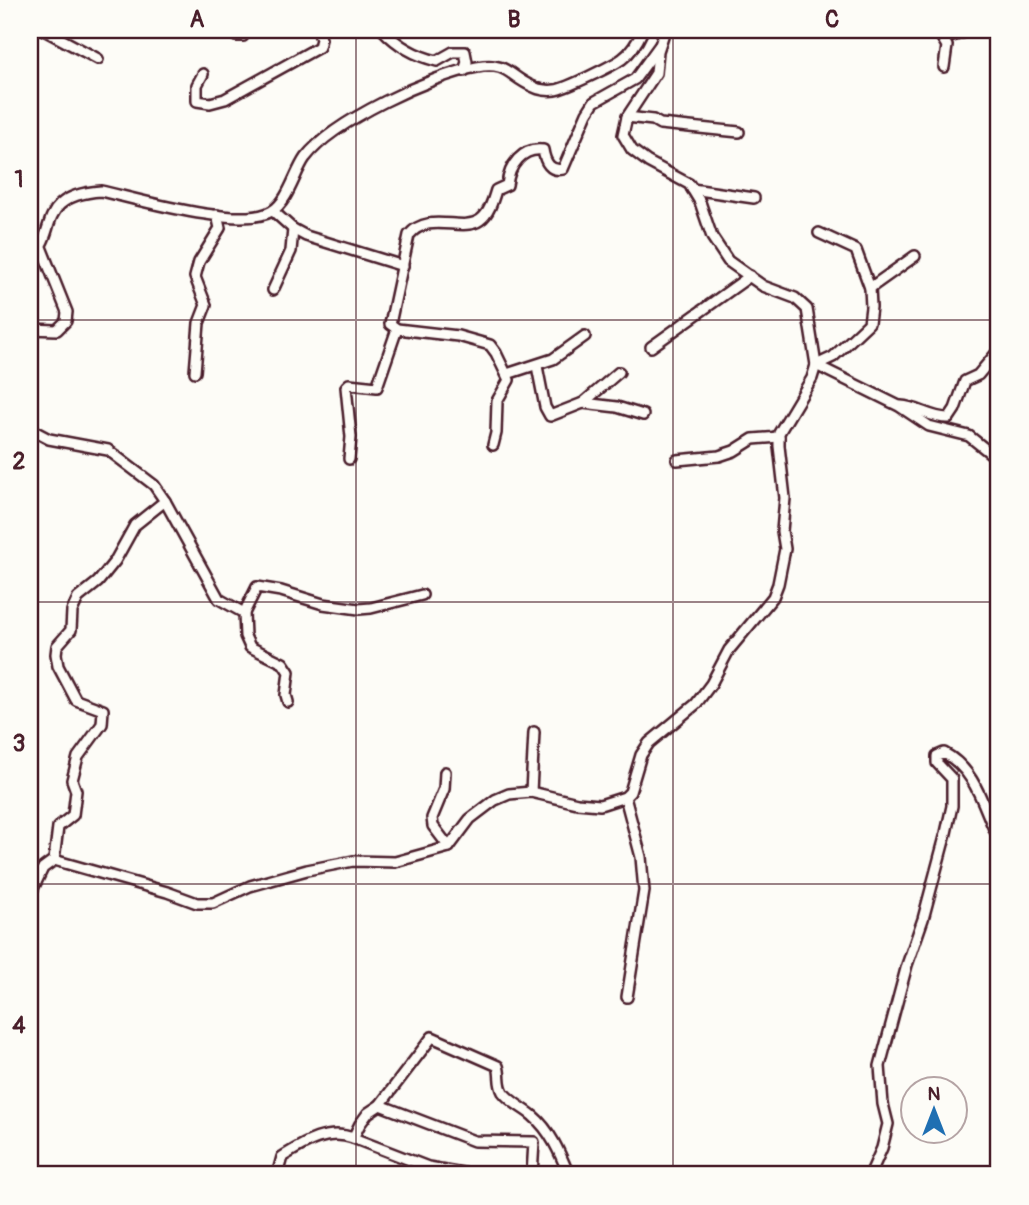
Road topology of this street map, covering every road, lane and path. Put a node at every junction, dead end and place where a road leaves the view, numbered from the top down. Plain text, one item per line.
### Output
1 (44, 30) edge
2 (227, 30) edge
3 (245, 30) edge
4 (317, 30) edge
5 (383, 30) edge
6 (643, 30) edge
7 (665, 30) edge
8 (937, 30) edge
9 (971, 30) edge
10 (943, 39) junction
11 (660, 44) junction
12 (98, 59) dead end
13 (944, 67) dead end
14 (464, 71) junction
15 (203, 74) dead end
16 (628, 117) junction
17 (738, 132) dead end
18 (692, 189) junction
19 (754, 198) dead end
20 (273, 211) junction
21 (216, 215) junction
22 (293, 229) junction
23 (819, 233) dead end
24 (41, 247) junction
25 (30, 254) edge
26 (915, 256) dead end
27 (403, 266) junction
28 (750, 276) junction
29 (870, 288) junction
30 (274, 290) dead end
31 (30, 329) edge
32 (397, 329) junction
33 (586, 336) dead end
34 (651, 347) dead end
35 (999, 350) edge
36 (817, 365) junction
37 (537, 366) junction
38 (194, 372) dead end
39 (619, 372) dead end
40 (507, 374) junction
41 (583, 403) junction
42 (899, 407) junction
43 (643, 415) dead end
44 (30, 429) edge
45 (779, 437) junction
46 (493, 445) dead end
47 (349, 459) dead end
48 (677, 460) dead end
49 (999, 460) edge
50 (165, 501) junction
51 (422, 594) dead end
52 (244, 613) junction
53 (288, 702) dead end
54 (534, 732) dead end
55 (445, 772) dead end
56 (531, 792) junction
57 (625, 797) junction
58 (999, 834) edge
59 (449, 846) junction
60 (54, 860) junction
61 (30, 895) edge
62 (627, 997) dead end
63 (380, 1105) junction
64 (353, 1138) junction
65 (277, 1175) edge
66 (474, 1175) edge
67 (532, 1175) edge
68 (565, 1175) edge
69 (870, 1175) edge

1 - 12 street
2 - 3 street
4 - 15 street
5 - 14 street
6 - 14 street
7 - 11 street
8 - 10 street
9 - 10 street
10 - 13 street
11 - 16 street
11 - 27 street
14 - 20 street
16 - 17 street
16 - 18 street
18 - 19 street
18 - 28 street
20 - 21 street
20 - 22 street
21 - 24 street
21 - 38 street
22 - 27 street
22 - 30 street
23 - 29 street
24 - 25 street
24 - 31 street
26 - 29 street
27 - 32 street
28 - 34 street
28 - 36 street
29 - 36 street
32 - 40 street
32 - 47 street
33 - 37 street
35 - 42 street
36 - 42 street
36 - 45 street
37 - 40 street
37 - 41 street
39 - 41 street
40 - 46 street
41 - 43 street
42 - 49 street
44 - 50 street
45 - 48 street
45 - 57 street
50 - 52 street
50 - 60 street
51 - 52 street
52 - 53 street
54 - 56 street
55 - 59 street
56 - 57 street
56 - 59 street
57 - 62 street
58 - 69 street
59 - 60 street
60 - 61 street
63 - 64 street
63 - 67 street
63 - 68 street
64 - 65 street
64 - 66 street

